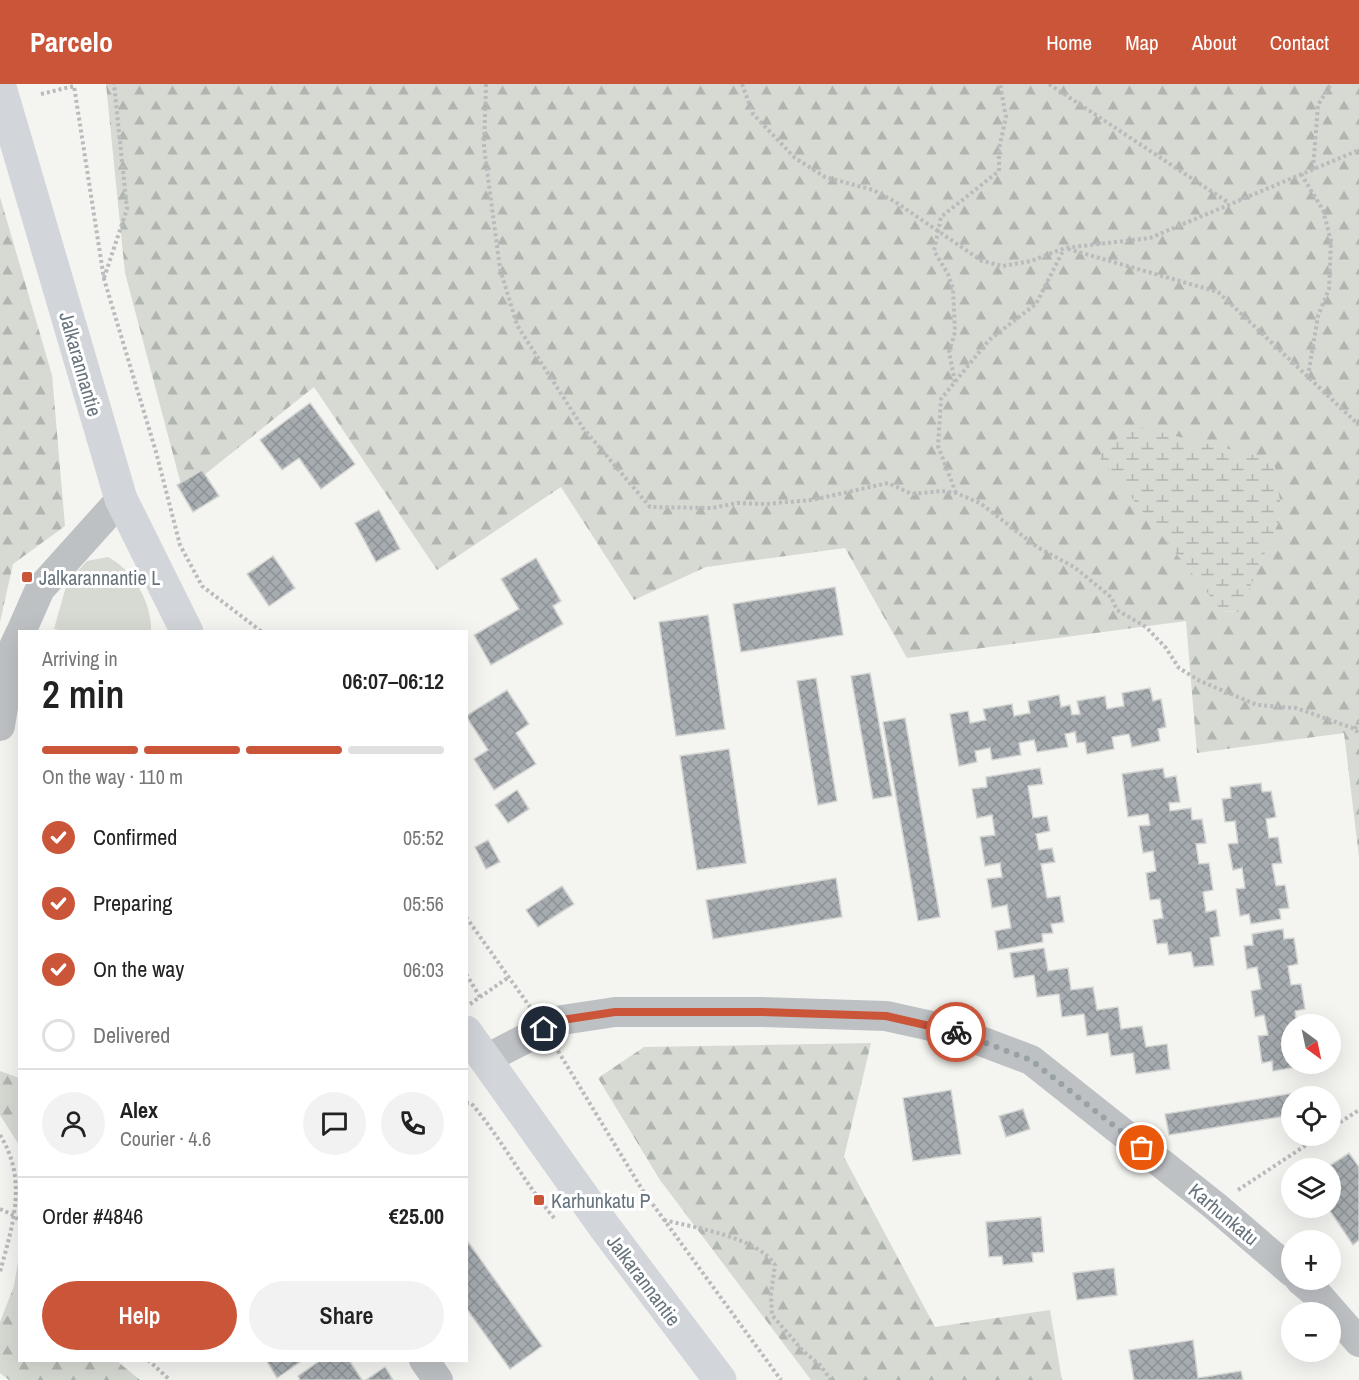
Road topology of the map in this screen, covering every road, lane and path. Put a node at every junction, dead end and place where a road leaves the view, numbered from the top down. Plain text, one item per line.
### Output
1 (114, 84) edge
2 (486, 84) edge
3 (742, 84) edge
4 (1000, 84) edge
5 (1049, 84) edge
6 (1331, 84) edge
7 (74, 85) edge
8 (0, 87) edge
9 (41, 94) dead end
10 (1359, 150) edge
11 (1313, 169) junction
12 (1301, 174) junction
13 (1230, 204) junction
14 (937, 233) junction
15 (1065, 248) junction
16 (104, 279) junction
17 (1307, 376) junction
18 (955, 382) junction
19 (1359, 425) edge
20 (956, 493) junction
21 (121, 499) junction
22 (21, 630) edge
23 (186, 630) edge
24 (259, 630) edge
25 (18, 638) edge
26 (1359, 721) edge
27 (0, 726) edge
28 (1355, 729) junction
29 (1359, 734) edge
30 (468, 920) edge
31 (468, 977) edge
32 (509, 977) junction
33 (480, 997) junction
34 (468, 1005) edge
35 (544, 1029) junction
36 (468, 1035) edge
37 (486, 1059) junction
38 (469, 1103) edge
39 (1359, 1110) edge
40 (1341, 1122) edge
41 (0, 1135) edge
42 (1305, 1146) edge
43 (1215, 1206) junction
44 (0, 1209) edge
45 (15, 1216) junction
46 (555, 1219) dead end
47 (18, 1220) edge
48 (664, 1220) junction
49 (1281, 1263) edge
50 (0, 1272) edge
51 (1312, 1290) edge
52 (1359, 1341) edge
53 (149, 1362) edge
54 (425, 1362) edge
55 (170, 1380) edge
56 (438, 1380) edge
57 (720, 1380) edge
58 (781, 1380) edge
59 (831, 1380) edge

1 - 16 path
2 - 20 path
3 - 14 path
4 - 14 path
5 - 13 path
6 - 11 path
7 - 9 path
7 - 16 path
8 - 21 main road, Jalkarannantie
10 - 11 path
11 - 12 path
12 - 13 path
12 - 17 path
13 - 15 path
14 - 15 path
14 - 18 path
15 - 17 path
15 - 18 path
16 - 24 path
17 - 19 path
18 - 20 path
20 - 28 path
21 - 22 street
21 - 23 main road, Jalkarannantie
25 - 27 street
26 - 28 path
28 - 29 path
30 - 32 path
31 - 33 path
32 - 33 path
32 - 35 path
33 - 34 path
35 - 37 street, Karhunkatu
35 - 43 street, Karhunkatu
35 - 48 path
36 - 37 main road, Jalkarannantie
37 - 57 main road, Jalkarannantie
38 - 46 path
39 - 40 path
41 - 45 path
42 - 43 path
43 - 49 street, Karhunkatu
44 - 45 path
45 - 47 path
45 - 50 path
48 - 58 path
48 - 59 path
51 - 52 street
53 - 55 path
54 - 56 street

